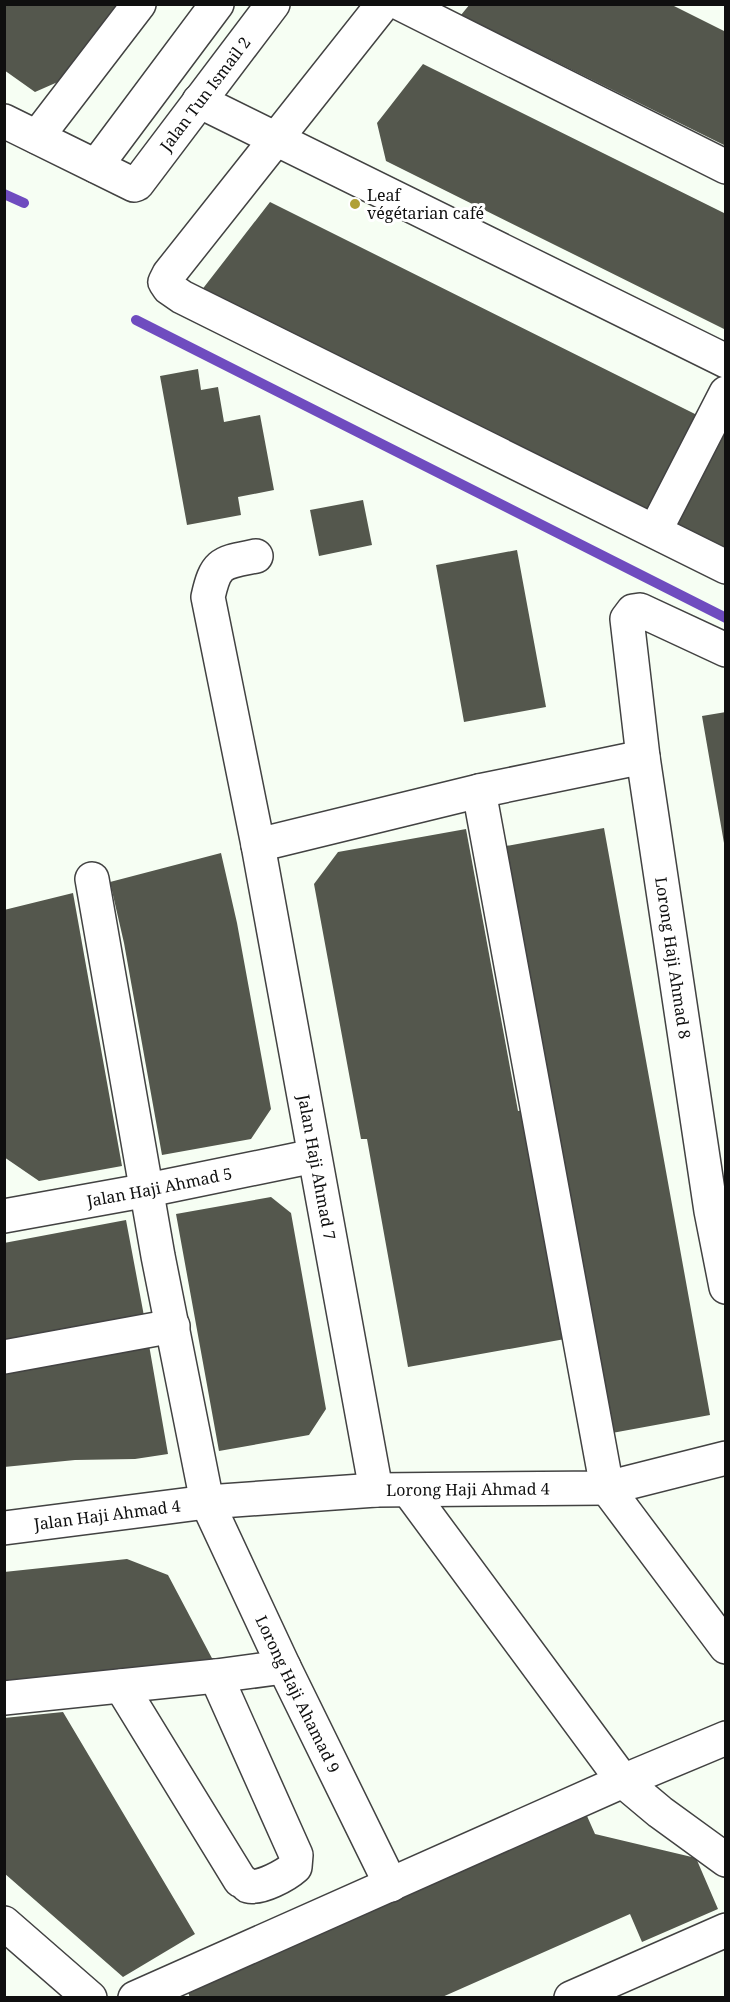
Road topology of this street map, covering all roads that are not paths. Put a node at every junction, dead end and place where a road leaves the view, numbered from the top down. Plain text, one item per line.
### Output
1 (139, 4) edge
2 (217, 4) edge
3 (273, 4) edge
4 (383, 4) edge
5 (400, 4) edge
6 (199, 101) junction
7 (4, 121) edge
8 (37, 137) junction
9 (278, 139) junction
10 (96, 166) junction
11 (726, 167) edge
12 (726, 361) edge
13 (726, 393) edge
14 (655, 531) junction
15 (256, 556) dead end
16 (726, 567) edge
17 (726, 650) edge
18 (644, 757) junction
19 (479, 791) junction
20 (258, 845) junction
21 (92, 879) dead end
22 (314, 1156) junction
23 (148, 1190) junction
24 (718, 1208) edge
25 (4, 1216) edge
26 (726, 1287) edge
27 (173, 1326) junction
28 (4, 1357) edge
29 (726, 1458) edge
30 (607, 1488) junction
31 (376, 1490) junction
32 (409, 1491) junction
33 (207, 1502) junction
34 (4, 1528) edge
35 (726, 1647) edge
36 (284, 1667) junction
37 (216, 1676) junction
38 (121, 1686) junction
39 (4, 1698) edge
40 (726, 1738) edge
41 (623, 1781) junction
42 (726, 1860) edge
43 (392, 1885) junction
44 (4, 1923) edge
45 (726, 1930) edge
46 (90, 1998) edge
47 (135, 1998) edge
48 (571, 1998) edge

1 - 8 street
2 - 10 street
3 - 6 street, Jalan Tun Ismail 2
4 - 9 street
5 - 11 street
6 - 9 street
6 - 10 street, Jalan Tun Ismail 2
7 - 8 street
8 - 10 street
9 - 12 street
9 - 14 street
13 - 14 street
14 - 16 street
15 - 20 street, Jalan Haji Ahmad 7
17 - 18 street, Lorong Haji Ahmad 8
18 - 19 street
18 - 24 street, Lorong Haji Ahmad 8
19 - 20 street
19 - 30 street
20 - 22 street, Jalan Haji Ahmad 7
21 - 23 street, Lorong Haji Ahamad 9
22 - 23 street, Jalan Haji Ahmad 5
22 - 31 street, Jalan Haji Ahmad 7
23 - 25 street, Jalan Haji Ahmad 5
23 - 27 street, Lorong Haji Ahamad 9
24 - 26 street, Lorong Haji Ahmad 8
27 - 28 street
27 - 33 street, Lorong Haji Ahamad 9
29 - 30 street, Lorong Haji Ahmad 4
30 - 32 street, Lorong Haji Ahmad 4
30 - 35 street
31 - 32 street, Lorong Haji Ahmad 4
31 - 33 street, Lorong Haji Ahmad 4
32 - 41 street
33 - 34 street, Jalan Haji Ahmad 4
33 - 36 street, Lorong Haji Ahamad 9
36 - 37 street
36 - 43 street, Lorong Haji Ahamad 9
37 - 38 street
37 - 38 street
38 - 39 street
40 - 41 street
41 - 42 street
41 - 43 street
43 - 47 street
44 - 46 street
45 - 48 street

